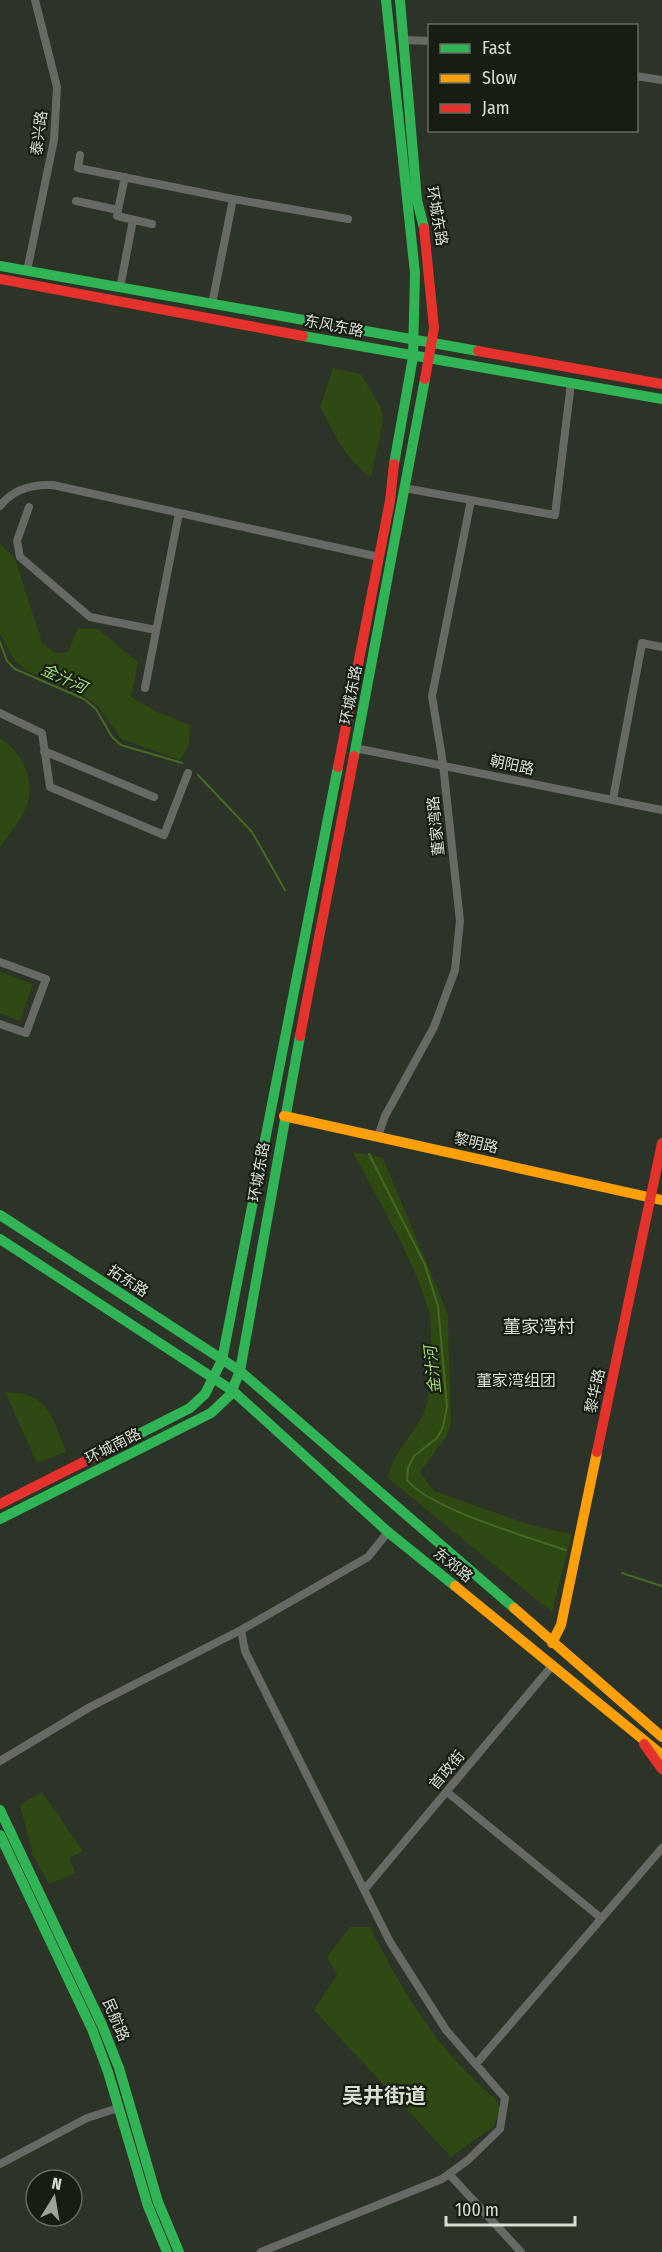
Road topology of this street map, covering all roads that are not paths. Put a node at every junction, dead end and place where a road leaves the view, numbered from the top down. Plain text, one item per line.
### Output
1 (35, 0) edge
2 (386, 0) edge
3 (400, 0) edge
4 (404, 40) junction
5 (428, 41) edge
6 (638, 76) edge
7 (662, 80) edge
8 (80, 155) dead end
9 (125, 177) junction
10 (233, 199) junction
11 (76, 201) dead end
12 (118, 210) junction
13 (348, 219) dead end
14 (133, 220) junction
15 (152, 224) dead end
16 (0, 266) edge
17 (27, 271) junction
18 (0, 279) edge
19 (120, 288) junction
20 (212, 304) junction
21 (414, 340) junction
22 (432, 343) junction
23 (413, 357) junction
24 (429, 360) junction
25 (571, 383) junction
26 (662, 384) edge
27 (662, 399) edge
28 (404, 488) junction
29 (471, 500) junction
30 (0, 507) edge
31 (29, 507) dead end
32 (179, 513) junction
33 (379, 557) junction
34 (156, 630) junction
35 (662, 647) edge
36 (145, 688) dead end
37 (0, 713) edge
38 (355, 748) junction
39 (44, 750) junction
40 (443, 764) junction
41 (188, 773) dead end
42 (154, 797) dead end
43 (613, 799) junction
44 (662, 810) edge
45 (0, 962) edge
46 (0, 1024) edge
47 (284, 1116) junction
48 (378, 1136) junction
49 (662, 1143) edge
50 (657, 1198) edge
51 (0, 1215) edge
52 (0, 1239) edge
53 (222, 1360) junction
54 (240, 1371) junction
55 (215, 1378) junction
56 (233, 1390) junction
57 (0, 1504) edge
58 (0, 1519) edge
59 (388, 1532) junction
60 (241, 1630) junction
61 (552, 1643) junction
62 (551, 1667) junction
63 (636, 1714) junction
64 (627, 1727) junction
65 (662, 1728) edge
66 (662, 1737) edge
67 (662, 1755) edge
68 (0, 1761) edge
69 (662, 1762) edge
70 (662, 1769) edge
71 (447, 1792) junction
72 (0, 1810) edge
73 (0, 1835) edge
74 (662, 1848) edge
75 (364, 1890) junction
76 (601, 1918) junction
77 (476, 2064) junction
78 (118, 2108) junction
79 (0, 2164) edge
80 (449, 2174) junction
81 (166, 2252) edge
82 (179, 2252) edge
83 (261, 2252) edge
84 (521, 2252) edge

1 - 17 street, 泰兴路
2 - 21 main road, 环城东路
3 - 4 main road, 环城东路
4 - 5 street
4 - 22 main road, 环城东路
6 - 7 street
8 - 9 street
9 - 10 street
9 - 12 street
10 - 13 street
10 - 20 street
11 - 12 street
12 - 14 street
14 - 15 street
14 - 19 street
16 - 17 main road, 东风东路
17 - 19 main road, 东风东路
18 - 23 main road, 东风东路
19 - 20 main road, 东风东路
20 - 21 main road, 东风东路
21 - 22 main road, 东风东路
21 - 23 main road, 环城东路
22 - 24 main road, 环城东路
22 - 26 main road, 东风东路
23 - 24 main road, 东风东路
23 - 33 main road, 环城东路
24 - 25 main road, 东风东路
24 - 28 main road, 环城东路
25 - 27 main road, 东风东路
25 - 29 street
28 - 29 street
28 - 38 main road, 环城东路
29 - 40 street, 董家湾路
30 - 32 street
31 - 34 street
32 - 33 street
32 - 34 street
33 - 53 main road, 环城东路
34 - 36 street
35 - 43 street
37 - 39 street
38 - 40 street, 朝阳路
38 - 47 main road, 环城东路
39 - 41 street
39 - 42 street
40 - 43 street, 朝阳路
40 - 48 street, 董家湾路
43 - 44 street, 朝阳路
45 - 46 street
47 - 48 main road, 黎明路
47 - 54 main road, 环城东路
48 - 50 main road, 黎明路
49 - 50 main road, 黎华路
50 - 61 main road, 黎华路
51 - 53 main road, 拓东路
52 - 55 main road
53 - 54 main road, 拓东路
53 - 55 main road, 环城东路
54 - 56 main road, 环城东路
54 - 61 main road, 东郊路
55 - 56 main road
55 - 57 main road, 环城南路
56 - 58 main road, 环城南路
56 - 59 main road, 东郊路
59 - 60 street
59 - 62 main road, 东郊路
60 - 68 street
60 - 75 street
61 - 63 main road, 东郊路
62 - 64 main road, 东郊路
62 - 71 street, 首政街
63 - 65 main road
63 - 66 main road, 东郊路
64 - 67 main road, 东郊路
64 - 69 main road
64 - 70 main road
71 - 75 street, 首政街
71 - 76 street
72 - 82 main road, 民航路
73 - 78 main road, 民航路
74 - 76 street
75 - 77 street
76 - 77 street
77 - 80 street
78 - 79 street
78 - 81 main road, 民航路
80 - 83 street
80 - 84 street

